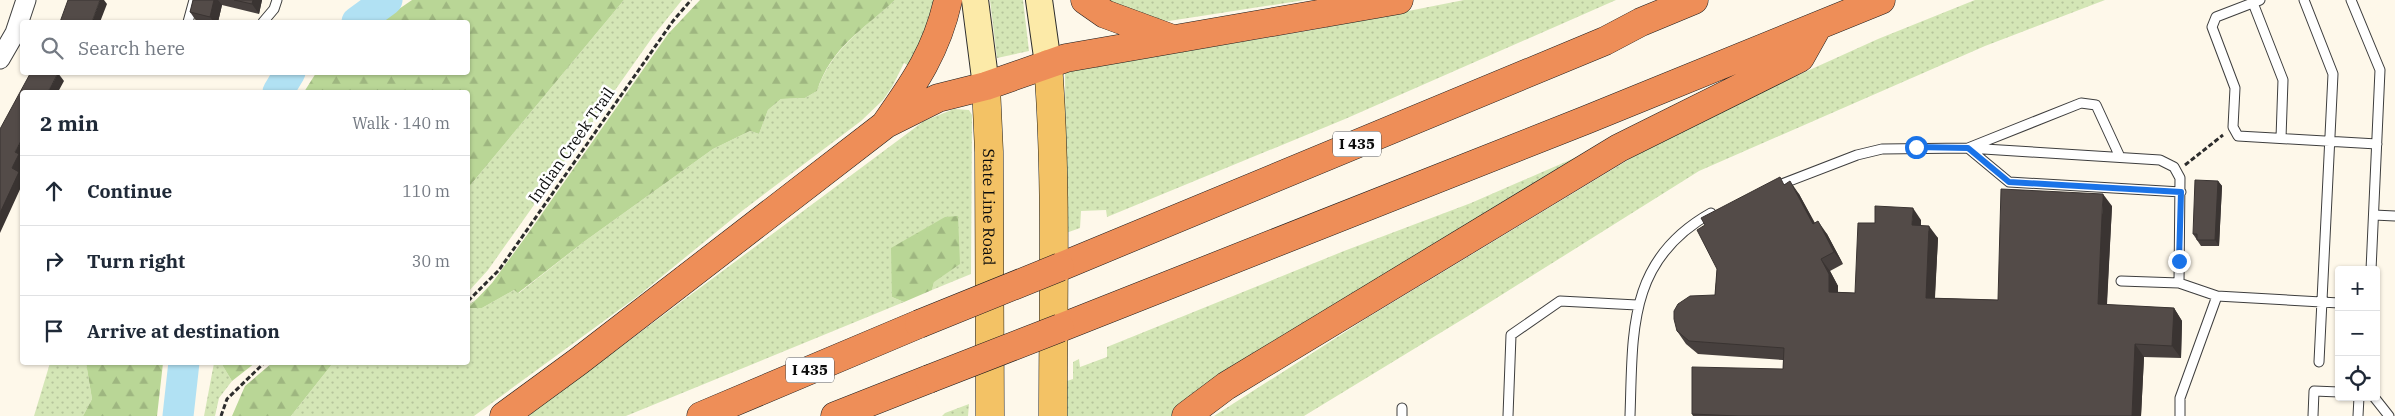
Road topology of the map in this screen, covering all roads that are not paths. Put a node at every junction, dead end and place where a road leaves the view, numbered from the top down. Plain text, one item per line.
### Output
1 (26, 0) edge
2 (194, 0) edge
3 (277, 0) edge
4 (948, 0) edge
5 (975, 0) edge
6 (1039, 0) edge
7 (1085, 0) edge
8 (1399, 0) edge
9 (1694, 0) edge
10 (1881, 0) edge
11 (2304, 0) edge
12 (2351, 0) edge
13 (2256, 1) edge
14 (189, 20) edge
15 (265, 20) edge
16 (1818, 26) junction
17 (1174, 39) junction
18 (0, 59) edge
19 (1048, 64) junction
20 (986, 86) junction
21 (886, 124) junction
22 (2281, 138) junction
23 (2329, 140) junction
24 (2377, 144) junction
25 (1968, 148) junction
26 (2120, 157) junction
27 (1767, 190) edge
28 (2181, 192) junction
29 (1723, 207) edge
30 (2374, 215) junction
31 (2395, 216) edge
32 (2372, 266) edge
33 (2122, 281) dead end
34 (2179, 283) junction
35 (2217, 296) junction
36 (2322, 302) junction
37 (2335, 303) edge
38 (1637, 305) junction
39 (2319, 362) dead end
40 (2335, 392) edge
41 (2359, 401) edge
42 (2377, 401) edge
43 (504, 416) edge
44 (701, 416) edge
45 (835, 416) edge
46 (990, 416) edge
47 (1054, 416) edge
48 (1186, 416) edge
49 (1508, 416) edge
50 (1630, 416) edge
51 (2180, 416) edge
52 (2313, 416) edge
53 (2358, 416) edge
54 (2389, 416) edge

1 - 18 street
2 - 14 lane
3 - 15 lane
4 - 21 highway
5 - 20 main road, State Line Road
6 - 19 main road
7 - 17 highway
8 - 17 highway
9 - 44 highway, I 435, bridge
10 - 16 highway
11 - 23 lane
12 - 24 lane
13 - 22 lane
13 - 22 lane
16 - 45 highway, bridge
16 - 48 highway
17 - 19 highway
19 - 20 highway
19 - 47 main road
20 - 21 highway
20 - 46 main road, State Line Road
21 - 43 highway
22 - 23 lane
23 - 24 lane
23 - 36 lane
24 - 30 lane
25 - 26 lane
25 - 26 lane
25 - 27 lane
25 - 28 lane
26 - 28 lane
28 - 34 lane
29 - 38 lane
30 - 31 lane
30 - 32 lane
33 - 34 lane
34 - 35 lane
35 - 36 lane
35 - 51 lane
36 - 37 lane
36 - 39 lane
38 - 49 lane
38 - 50 lane
40 - 52 lane
41 - 53 lane
42 - 54 lane

